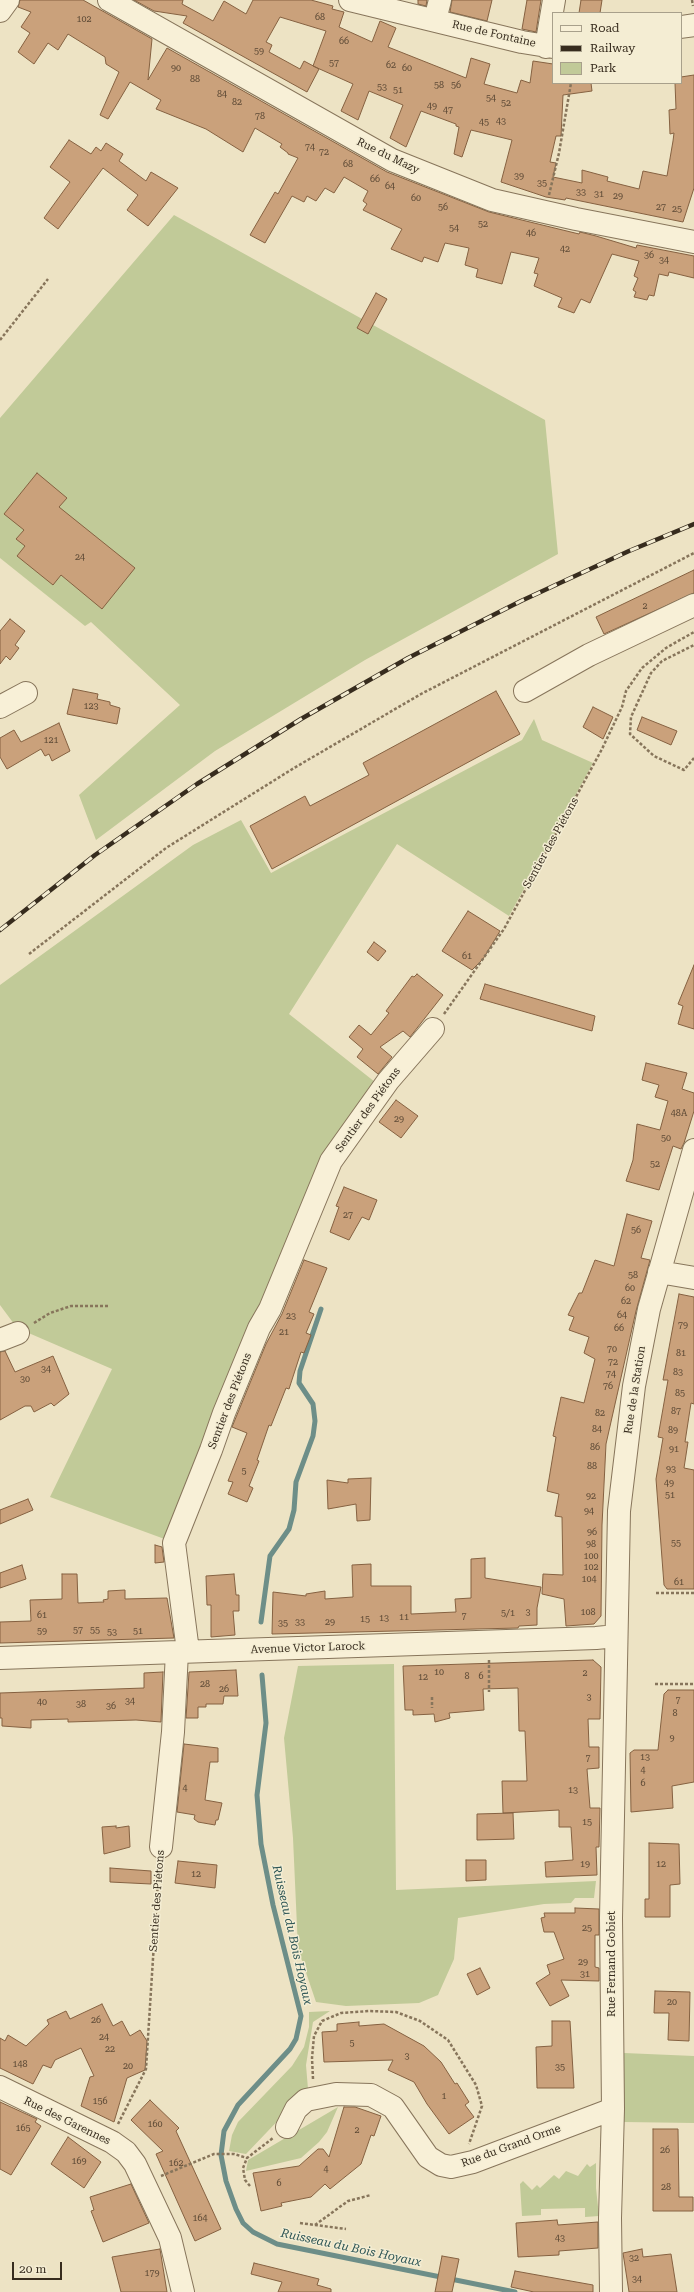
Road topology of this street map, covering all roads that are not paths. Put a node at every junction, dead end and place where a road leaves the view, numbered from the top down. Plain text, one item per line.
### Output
1 (8, 0) edge
2 (109, 0) edge
3 (350, 0) edge
4 (554, 0) edge
5 (438, 10) edge
6 (0, 11) edge
7 (553, 12) edge
8 (552, 24) edge
9 (694, 25) edge
10 (682, 27) edge
11 (550, 47) edge
12 (693, 240) edge
13 (694, 604) edge
14 (525, 691) dead end
15 (26, 693) dead end
16 (0, 707) edge
17 (433, 1029) road end
18 (693, 1160) edge
19 (659, 1272) junction
20 (694, 1278) edge
21 (616, 1636) junction
22 (182, 1652) junction
23 (0, 1658) edge
24 (161, 1847) road end
25 (0, 2088) edge
26 (613, 2110) junction
27 (287, 2127) road end
28 (188, 2291) edge
29 (611, 2292) edge

1 - 6 street
2 - 12 street, Rue du Mazy
3 - 5 street, Rue de Fontaine
4 - 7 street
5 - 11 street, Rue de Fontaine
8 - 11 street
9 - 10 street
13 - 14 street
15 - 16 street
17 - 22 street, Sentier des Piétons
18 - 19 street, Rue de la Station
19 - 20 street
19 - 21 street, Rue de la Station
21 - 22 street, Avenue Victor Larock
21 - 26 street, Rue Fernand Gobiet
22 - 23 street, Avenue Victor Larock
22 - 24 street, Sentier des Piétons
25 - 28 street, Rue des Garennes
26 - 27 street, Rue du Grand Orme
26 - 29 street, Rue Fernand Gobiet

